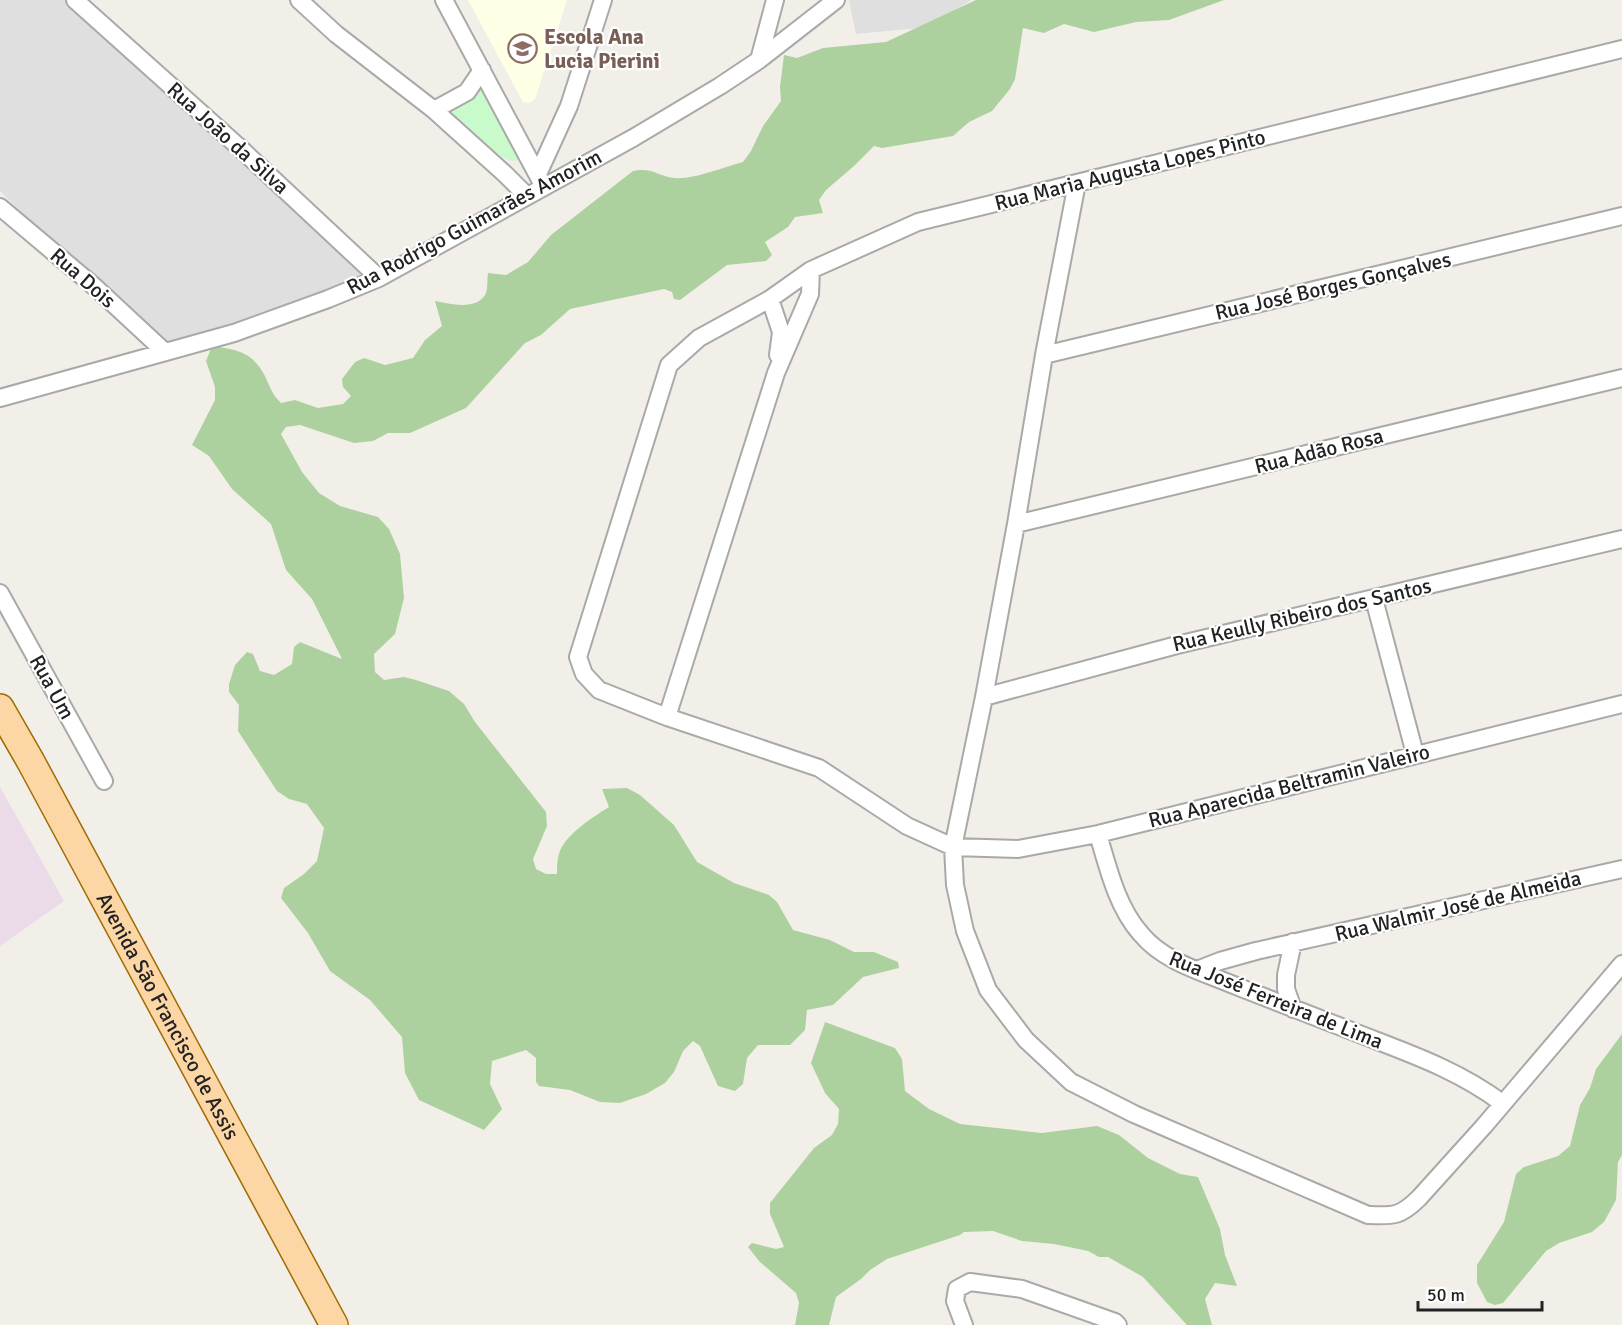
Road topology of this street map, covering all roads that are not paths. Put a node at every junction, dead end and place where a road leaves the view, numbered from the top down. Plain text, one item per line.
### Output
1 (75, 0) edge
2 (299, 0) edge
3 (444, 0) edge
4 (603, 0) edge
5 (775, 0) edge
6 (836, 0) edge
7 (1622, 49) edge
8 (759, 60) junction
9 (482, 70) junction
10 (434, 110) junction
11 (541, 181) junction
12 (1077, 183) junction
13 (526, 196) junction
14 (0, 207) edge
15 (1622, 216) edge
16 (811, 270) junction
17 (379, 278) junction
18 (770, 299) junction
19 (165, 352) junction
20 (1044, 355) junction
21 (776, 374) junction
22 (1622, 378) edge
23 (0, 398) edge
24 (1016, 524) junction
25 (1622, 539) edge
26 (0, 593) edge
27 (1374, 598) junction
28 (984, 697) junction
29 (1622, 704) edge
30 (0, 708) edge
31 (667, 717) junction
32 (1415, 754) junction
33 (104, 781) dead end
34 (1098, 834) junction
35 (952, 847) junction
36 (1622, 869) edge
37 (1293, 942) junction
38 (1622, 964) edge
39 (1197, 970) junction
40 (1293, 1009) junction
41 (1502, 1103) junction
42 (334, 1325) edge
43 (964, 1325) edge
44 (1118, 1325) edge

1 - 17 street, Rua João da Silva
2 - 10 street
3 - 9 street
4 - 11 street
5 - 8 street
6 - 8 street, Rua Rodrigo Guimarães Amorim
7 - 12 street, Rua Maria Augusta Lopes Pinto
8 - 11 street, Rua Rodrigo Guimarães Amorim
9 - 10 street
9 - 11 street
10 - 13 street
11 - 13 street, Rua Rodrigo Guimarães Amorim
12 - 16 street, Rua Maria Augusta Lopes Pinto
12 - 20 street
13 - 17 street, Rua Rodrigo Guimarães Amorim
14 - 19 street, Rua Dois
15 - 20 street, Rua José Borges Gonçalves
16 - 18 street, Rua Maria Augusta Lopes Pinto
16 - 21 street
17 - 19 street, Rua Rodrigo Guimarães Amorim
18 - 21 street
18 - 31 street, Rua Maria Augusta Lopes Pinto
19 - 23 street, Rua Rodrigo Guimarães Amorim
20 - 24 street
21 - 31 street
22 - 24 street, Rua Adão Rosa
24 - 28 street
25 - 27 street, Rua Keully Ribeiro dos Santos
26 - 33 street, Rua Um
27 - 28 street, Rua Keully Ribeiro dos Santos
27 - 32 street
28 - 35 street
29 - 32 street, Rua Aparecida Beltramin Valeiro
30 - 42 main road, Avenida São Francisco de Assis
31 - 35 street
32 - 34 street, Rua Aparecida Beltramin Valeiro
34 - 35 street, Rua Aparecida Beltramin Valeiro
34 - 39 street, Rua José Ferreira de Lima
35 - 41 street
36 - 37 street, Rua Walmir José de Almeida
37 - 39 street, Rua Walmir José de Almeida
37 - 40 street
38 - 41 street
39 - 40 street, Rua José Ferreira de Lima
40 - 41 street, Rua José Ferreira de Lima
43 - 44 street

